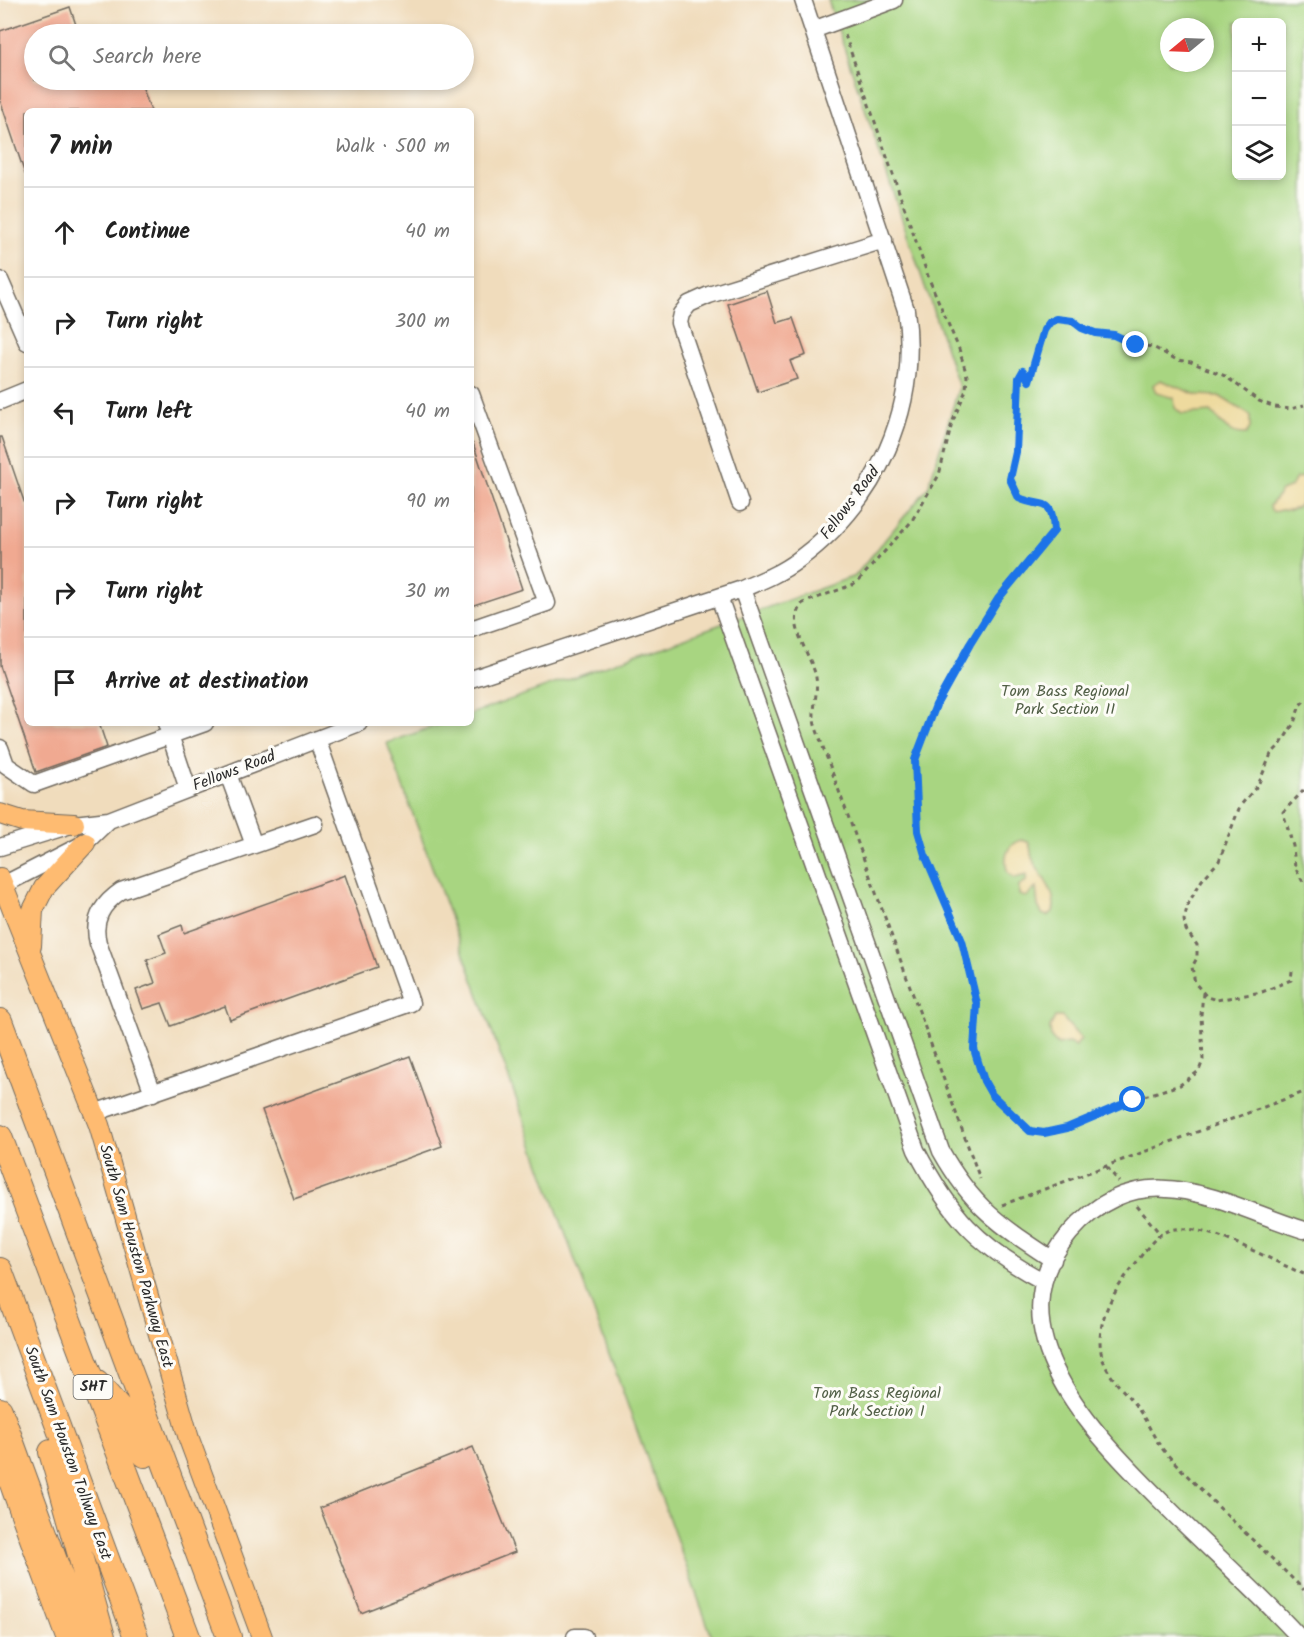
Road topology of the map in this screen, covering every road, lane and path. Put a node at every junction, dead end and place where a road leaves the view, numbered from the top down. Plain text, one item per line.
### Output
1 (803, 0) edge
2 (894, 0) edge
3 (840, 20) junction
4 (813, 30) junction
5 (884, 240) junction
6 (0, 280) edge
7 (24, 335) edge
8 (24, 391) edge
9 (0, 400) edge
10 (474, 402) edge
11 (1304, 405) edge
12 (740, 503) dead end
13 (742, 590) junction
14 (719, 597) junction
15 (474, 628) edge
16 (474, 679) edge
17 (1304, 701) edge
18 (189, 726) edge
19 (351, 726) edge
20 (168, 730) edge
21 (318, 739) junction
22 (0, 747) edge
23 (228, 774) junction
24 (189, 789) junction
25 (1304, 790) edge
26 (0, 814) edge
27 (109, 820) junction
28 (74, 824) junction
29 (315, 824) dead end
30 (85, 843) junction
31 (254, 845) junction
32 (0, 847) edge
33 (842, 874) junction
34 (820, 881) junction
35 (1, 883) edge
36 (1304, 884) edge
37 (30, 952) junction
38 (1292, 971) dead end
39 (1203, 993) junction
40 (0, 1021) edge
41 (1304, 1092) edge
42 (153, 1093) junction
43 (94, 1113) junction
44 (932, 1129) junction
45 (0, 1137) edge
46 (911, 1137) junction
47 (982, 1183) dead end
48 (999, 1205) dead end
49 (1304, 1230) edge
50 (1053, 1260) junction
51 (0, 1270) edge
52 (1304, 1274) edge
53 (1043, 1281) junction
54 (0, 1293) edge
55 (86, 1371) junction
56 (0, 1410) edge
57 (0, 1457) edge
58 (1304, 1590) edge
59 (66, 1637) edge
60 (83, 1637) edge
61 (103, 1637) edge
62 (136, 1637) edge
63 (188, 1637) edge
64 (215, 1637) edge
65 (229, 1637) edge
66 (262, 1637) edge
67 (575, 1637) edge
68 (584, 1637) edge
69 (1299, 1637) edge

1 - 4 street, Fellows Road
2 - 3 street
3 - 4 street
3 - 47 path
4 - 5 street, Fellows Road
5 - 12 street
5 - 13 street, Fellows Road
6 - 7 street
8 - 9 street
10 - 15 street
11 - 39 path
13 - 14 street, Fellows Road
13 - 33 street
14 - 16 street, Fellows Road
14 - 34 street
17 - 39 path
18 - 20 street
19 - 21 street, Fellows Road
20 - 22 street
20 - 24 street
21 - 23 street, Fellows Road
21 - 42 street
23 - 24 street, Fellows Road
23 - 31 street
24 - 27 street, Fellows Road
25 - 36 path
26 - 28 main road
27 - 28 street, Fellows Road
27 - 30 street, Fellows Road
28 - 32 street, Fellows Road
29 - 31 street
30 - 35 street, Fellows Road
30 - 37 main road
31 - 42 street
33 - 34 street
33 - 44 street
34 - 46 street
35 - 37 main road, South Sam Houston Parkway East
37 - 43 main road, South Sam Houston Parkway East
38 - 39 path
40 - 65 highway
41 - 48 path
42 - 43 street
43 - 66 main road, South Sam Houston Parkway East
44 - 46 street
44 - 50 street
45 - 55 highway, SHT
46 - 53 street
49 - 50 street
50 - 53 street
51 - 62 highway, South Sam Houston Tollway East / SHT
52 - 58 path
53 - 69 street
54 - 61 highway
55 - 63 highway, SHT
55 - 64 highway
56 - 60 highway
57 - 59 main road
67 - 68 street

